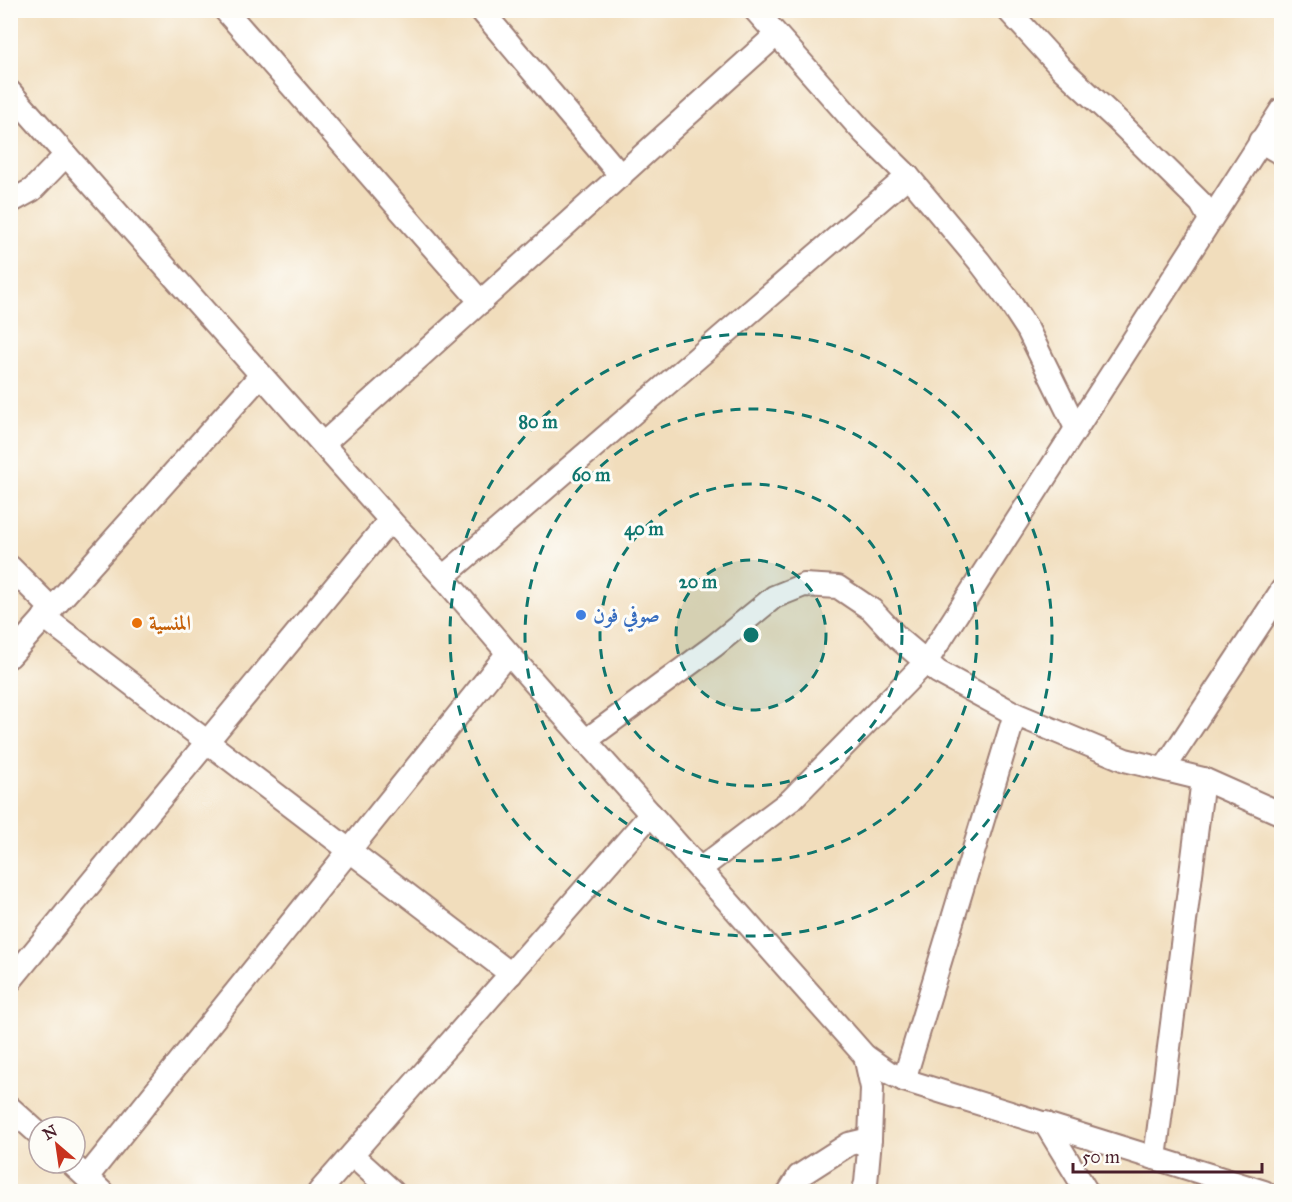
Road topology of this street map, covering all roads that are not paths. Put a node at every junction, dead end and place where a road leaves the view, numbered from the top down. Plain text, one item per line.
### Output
1 (225, 10) edge
2 (481, 10) edge
3 (755, 10) edge
4 (1008, 10) edge
5 (776, 35) junction
6 (10, 92) edge
7 (1281, 109) edge
8 (1260, 141) junction
9 (1281, 154) edge
10 (66, 155) junction
11 (621, 176) junction
12 (908, 176) junction
13 (10, 202) edge
14 (1210, 219) junction
15 (481, 302) junction
16 (261, 375) junction
17 (1076, 428) junction
18 (323, 444) junction
19 (390, 520) junction
20 (10, 567) edge
21 (443, 577) junction
22 (1281, 590) edge
23 (45, 617) junction
24 (508, 653) junction
25 (10, 656) edge
26 (926, 662) junction
27 (1016, 714) junction
28 (585, 741) junction
29 (207, 742) junction
30 (1164, 769) junction
31 (1203, 778) junction
32 (651, 814) junction
33 (1281, 814) edge
34 (349, 850) junction
35 (700, 869) junction
36 (511, 974) junction
37 (10, 981) edge
38 (866, 1056) junction
39 (904, 1080) junction
40 (10, 1108) edge
41 (27, 1123) edge
42 (1045, 1123) junction
43 (870, 1139) junction
44 (352, 1155) junction
45 (1155, 1158) junction
46 (87, 1177) edge
47 (867, 1188) edge
48 (319, 1191) edge
49 (393, 1191) edge
50 (789, 1191) edge
51 (1087, 1191) edge
52 (1264, 1191) edge

1 - 15 street
2 - 11 street
3 - 5 street
4 - 14 street
5 - 11 street
5 - 12 street
6 - 10 street
7 - 8 street
8 - 9 street
8 - 14 street
10 - 13 street
10 - 16 street
11 - 15 street
12 - 17 street
12 - 21 street
14 - 17 street
15 - 18 street
16 - 18 street
16 - 23 street
17 - 26 street
18 - 19 street
19 - 21 street
19 - 29 street
20 - 23 street
21 - 24 street
22 - 30 street
23 - 25 street
23 - 29 street
24 - 28 street
24 - 34 street
26 - 27 street
26 - 28 street
26 - 35 street
27 - 30 street
27 - 39 street
28 - 32 street
29 - 34 street
29 - 37 street
30 - 31 street
31 - 33 street
31 - 45 street
32 - 35 street
32 - 36 street
34 - 36 street
34 - 46 street
35 - 38 street
36 - 44 street
38 - 39 street
38 - 43 street
39 - 42 street
40 - 41 street
42 - 45 street
42 - 51 street
43 - 47 street
43 - 50 street
44 - 48 street
44 - 49 street
45 - 52 street

